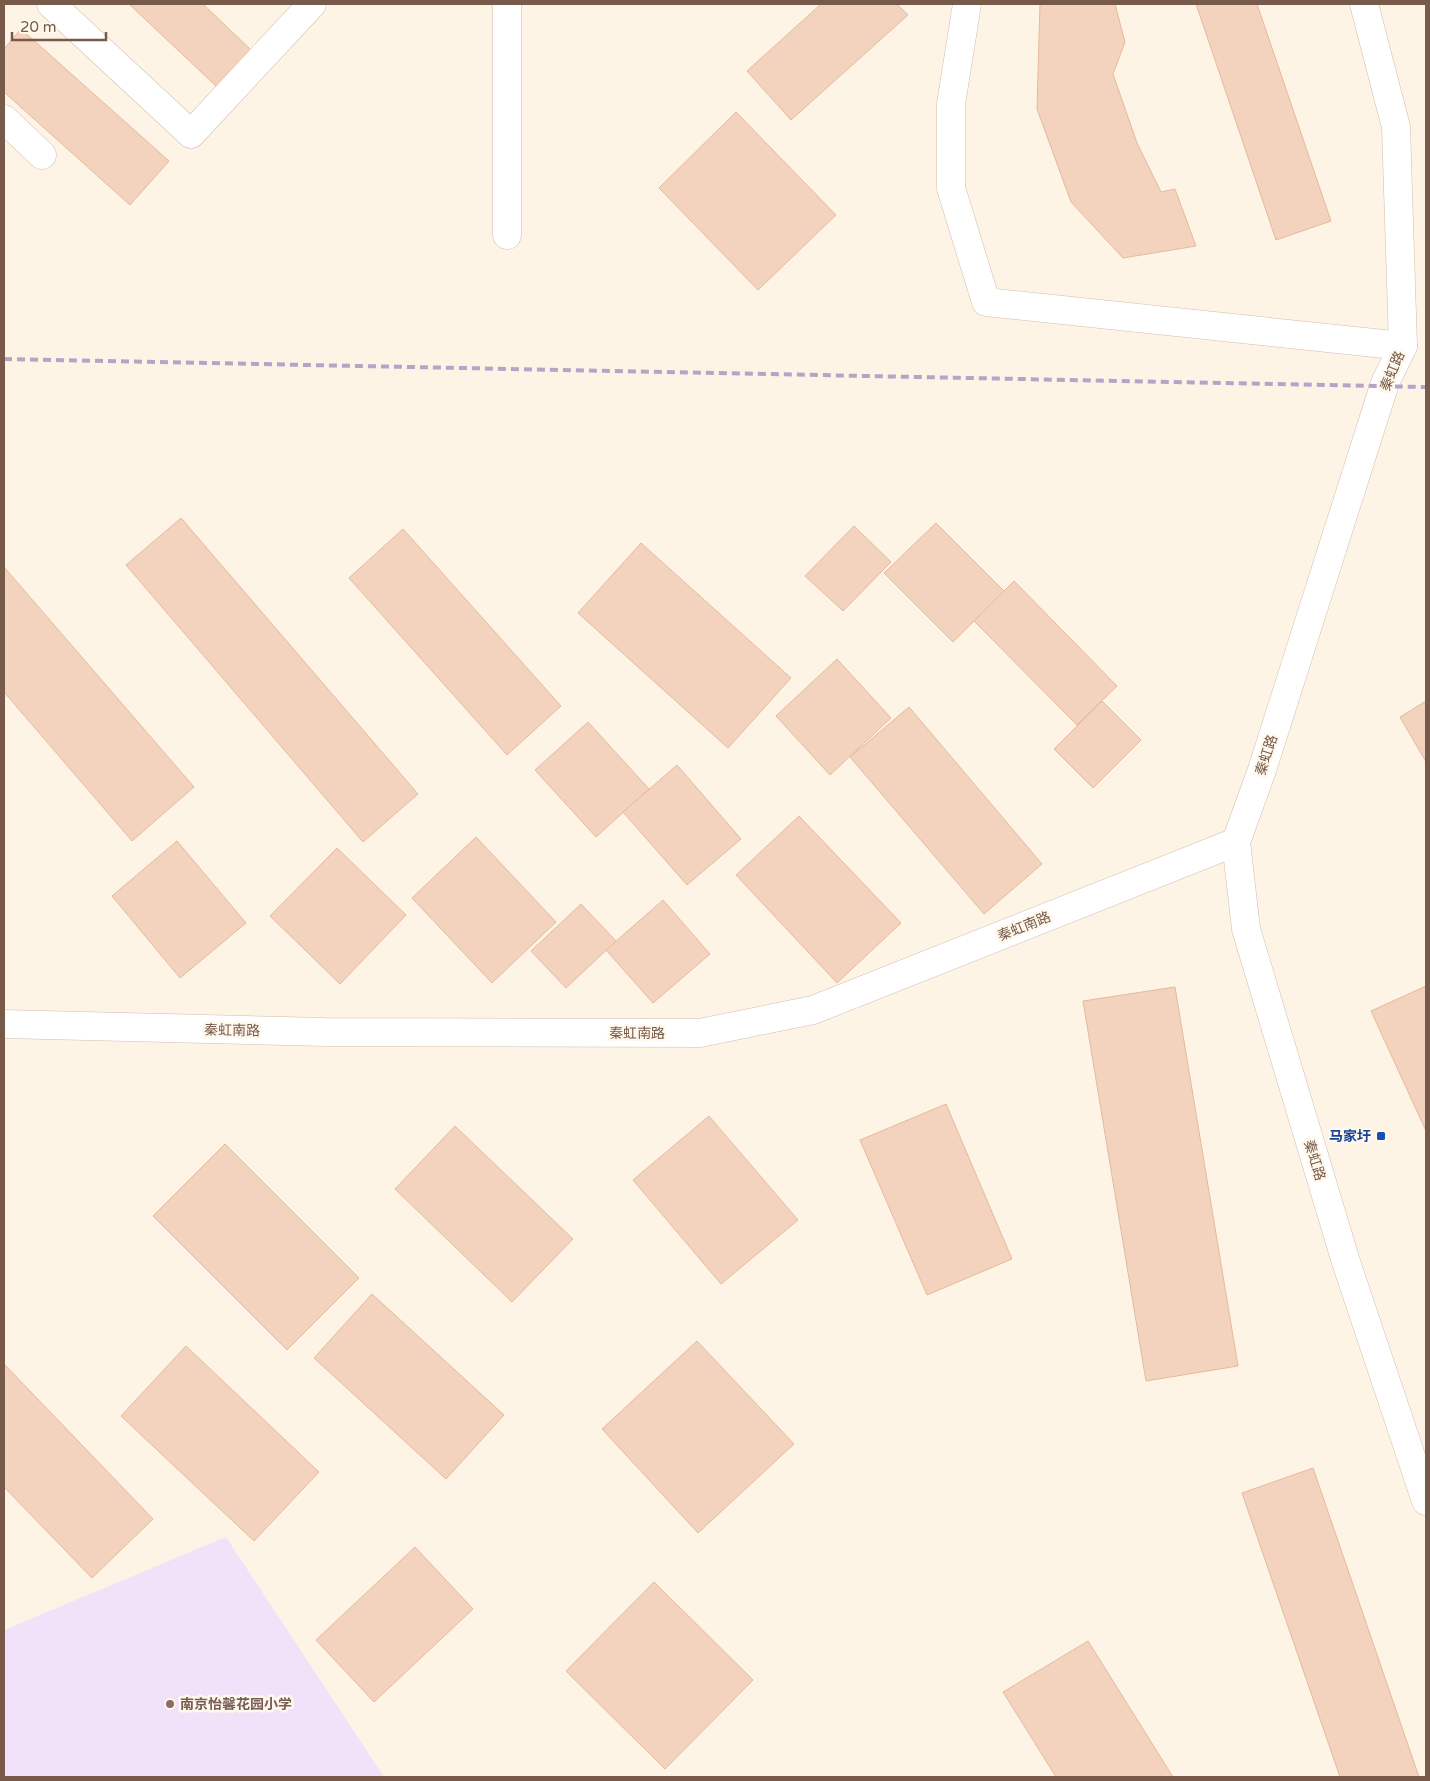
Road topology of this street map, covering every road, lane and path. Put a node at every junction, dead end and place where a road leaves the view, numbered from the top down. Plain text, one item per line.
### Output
1 (51, 4) edge
2 (312, 4) edge
3 (507, 4) edge
4 (967, 4) edge
5 (1364, 4) edge
6 (4, 119) edge
7 (42, 155) dead end
8 (507, 235) dead end
9 (1403, 346) junction
10 (1236, 842) junction
11 (4, 1024) edge
12 (1426, 1501) edge

1 - 2 street
3 - 8 street
4 - 9 street
5 - 9 street, 秦虹路
6 - 7 street
9 - 10 street, 秦虹路
10 - 11 street, 秦虹南路
10 - 12 street, 秦虹路

